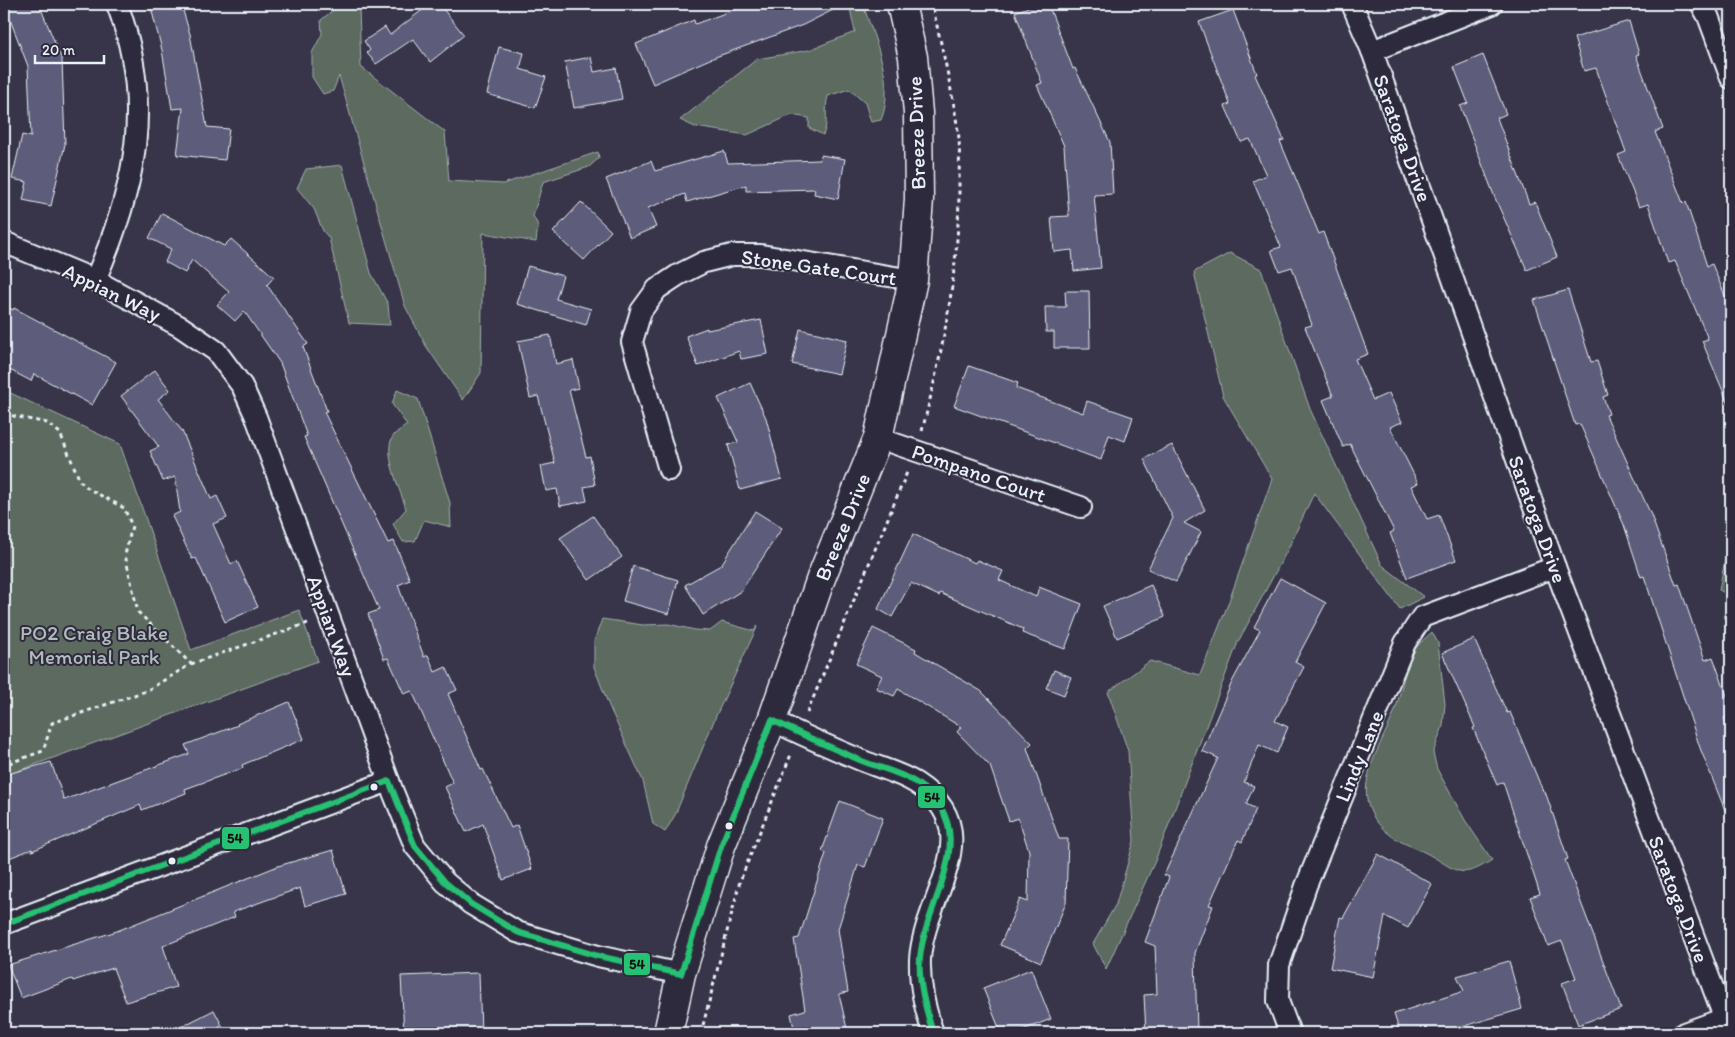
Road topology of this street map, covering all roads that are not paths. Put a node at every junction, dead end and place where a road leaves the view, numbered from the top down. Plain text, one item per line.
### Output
1 (117, 4) edge
2 (901, 4) edge
3 (1352, 4) edge
4 (1492, 4) edge
5 (1701, 4) edge
6 (1372, 51) junction
7 (1731, 78) edge
8 (4, 242) edge
9 (95, 280) junction
10 (913, 280) junction
11 (878, 438) junction
12 (669, 470) dead end
13 (1081, 508) dead end
14 (1555, 567) junction
15 (772, 720) junction
16 (389, 781) junction
17 (4, 924) edge
18 (681, 974) junction
19 (1728, 1023) edge
20 (668, 1033) edge
21 (933, 1033) edge
22 (1290, 1033) edge
23 (1684, 1033) edge

1 - 9 street
2 - 10 street, Breeze Drive
3 - 6 street, Saratoga Drive
4 - 6 street
5 - 7 street
6 - 14 street, Saratoga Drive
8 - 9 street, Appian Way
9 - 16 street, Appian Way
10 - 11 street, Breeze Drive
10 - 12 street, Stone Gate Court
11 - 13 street, Pompano Court
11 - 15 street, Breeze Drive
14 - 19 street, Saratoga Drive
14 - 22 street, Lindy Lane
15 - 18 street, Breeze Drive
15 - 21 street
16 - 17 street
16 - 18 street, Appian Way
18 - 20 street, Breeze Drive
19 - 23 street

